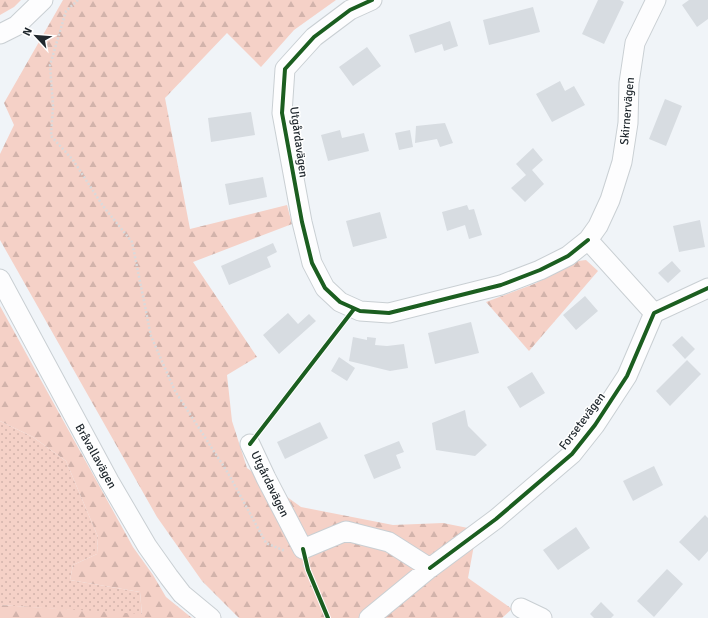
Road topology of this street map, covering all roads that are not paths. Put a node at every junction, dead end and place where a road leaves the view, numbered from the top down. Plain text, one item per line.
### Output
1 (42, 0) edge
2 (372, 0) edge
3 (656, 0) edge
4 (0, 34) edge
5 (588, 240) junction
6 (0, 279) edge
7 (708, 288) edge
8 (654, 313) junction
9 (250, 444) dead end
10 (430, 568) junction
11 (520, 608) dead end
12 (211, 618) edge
13 (369, 618) edge
14 (542, 618) edge

1 - 4 street
2 - 5 street, Utgårdavägen
3 - 5 street, Skirnervägen
5 - 8 street
6 - 12 street, Bråvallavägen
7 - 8 street
8 - 10 street, Forsetevägen
9 - 10 street, Utgårdavägen
10 - 13 street, Forsetevägen
11 - 14 street

